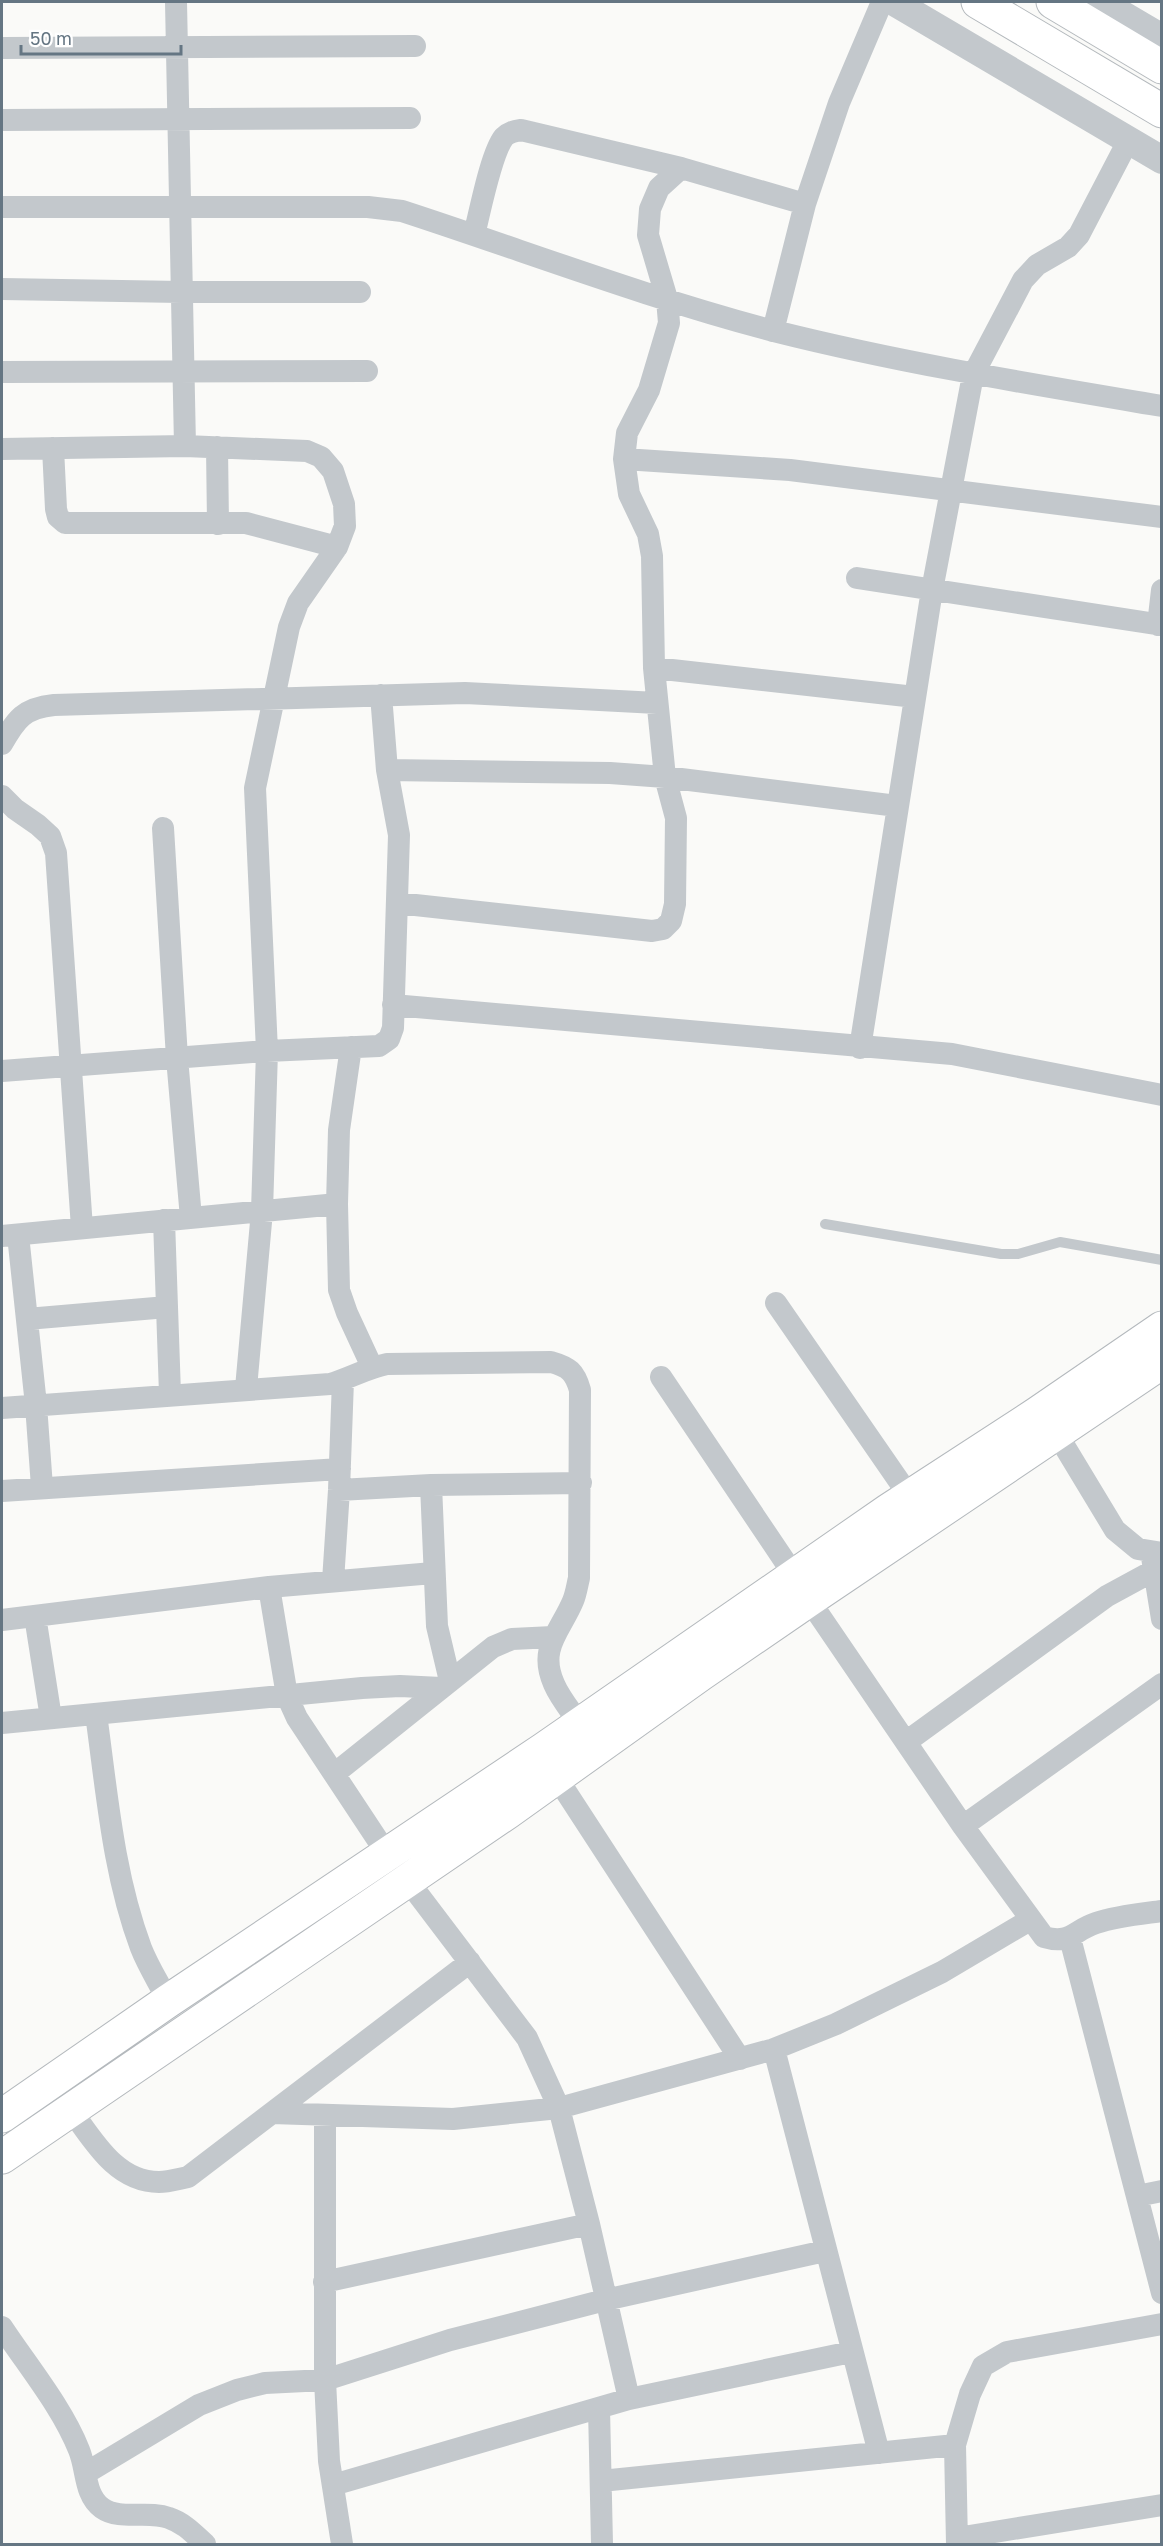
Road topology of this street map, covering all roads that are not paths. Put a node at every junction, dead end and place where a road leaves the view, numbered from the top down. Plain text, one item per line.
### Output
1 (176, 2) edge
2 (882, 2) edge
3 (894, 2) edge
4 (978, 2) edge
5 (1053, 2) edge
6 (1101, 2) edge
7 (1161, 38) edge
8 (415, 46) dead end
9 (2, 48) edge
10 (177, 48) junction
11 (1161, 66) edge
12 (1161, 111) edge
13 (410, 118) dead end
14 (2, 120) edge
15 (178, 120) junction
16 (1128, 141) junction
17 (1161, 160) edge
18 (681, 168) junction
19 (805, 204) junction
20 (178, 206) junction
21 (2, 207) edge
22 (474, 234) junction
23 (2, 289) edge
24 (181, 292) junction
25 (360, 292) dead end
26 (667, 299) junction
27 (773, 330) junction
28 (183, 371) junction
29 (367, 371) dead end
30 (2, 372) edge
31 (973, 375) junction
32 (1161, 406) edge
33 (185, 446) junction
34 (218, 447) junction
35 (53, 448) junction
36 (2, 449) edge
37 (624, 459) junction
38 (950, 492) junction
39 (1161, 518) edge
40 (218, 524) junction
41 (337, 547) junction
42 (857, 578) dead end
43 (932, 590) junction
44 (1161, 590) edge
45 (1160, 625) edge
46 (654, 668) junction
47 (381, 695) junction
48 (915, 697) junction
49 (276, 698) junction
50 (657, 703) junction
51 (2, 744) edge
52 (387, 770) junction
53 (665, 777) junction
54 (2, 796) edge
55 (897, 806) junction
56 (163, 828) dead end
57 (397, 903) junction
58 (393, 1005) junction
59 (351, 1047) junction
60 (860, 1048) junction
61 (267, 1051) junction
62 (177, 1058) junction
63 (72, 1065) junction
64 (2, 1071) edge
65 (1161, 1095) edge
66 (337, 1204) junction
67 (262, 1211) junction
68 (191, 1218) junction
69 (164, 1220) junction
70 (825, 1224) dead end
71 (82, 1228) junction
72 (10, 1235) edge
73 (1161, 1260) edge
74 (776, 1303) dead end
75 (167, 1306) junction
76 (27, 1319) junction
77 (1161, 1328) edge
78 (1161, 1362) edge
79 (372, 1367) junction
80 (661, 1377) dead end
81 (343, 1380) junction
82 (246, 1388) junction
83 (170, 1394) junction
84 (36, 1405) junction
85 (2, 1408) edge
86 (1057, 1434) junction
87 (340, 1480) junction
88 (581, 1483) junction
89 (431, 1485) junction
90 (42, 1487) junction
91 (2, 1491) edge
92 (910, 1497) junction
93 (1156, 1559) edge
94 (433, 1573) junction
95 (333, 1581) junction
96 (269, 1587) junction
97 (802, 1588) junction
98 (35, 1616) junction
99 (1161, 1619) edge
100 (2, 1620) edge
101 (553, 1637) junction
102 (1161, 1684) edge
103 (445, 1685) junction
104 (287, 1696) junction
105 (96, 1714) junction
106 (51, 1718) junction
107 (2, 1723) edge
108 (579, 1723) junction
109 (906, 1742) junction
110 (334, 1774) junction
111 (557, 1778) junction
112 (963, 1827) junction
113 (387, 1854) junction
114 (408, 1881) junction
115 (1161, 1911) edge
116 (1030, 1920) junction
117 (1070, 1938) junction
118 (470, 1962) junction
119 (168, 2001) junction
120 (774, 2049) junction
121 (740, 2059) junction
122 (559, 2108) junction
123 (70, 2110) junction
124 (272, 2113) junction
125 (325, 2115) junction
126 (2, 2116) edge
127 (2, 2157) edge
128 (1161, 2191) edge
129 (1137, 2196) junction
130 (589, 2224) junction
131 (825, 2251) junction
132 (324, 2282) junction
133 (1161, 2293) edge
134 (605, 2300) junction
135 (1161, 2324) edge
136 (2, 2327) edge
137 (851, 2352) junction
138 (325, 2380) junction
139 (629, 2399) junction
140 (599, 2408) junction
141 (955, 2445) junction
142 (879, 2453) junction
143 (86, 2473) junction
144 (601, 2481) junction
145 (333, 2485) junction
146 (1161, 2505) edge
147 (957, 2541) edge
148 (205, 2544) edge
149 (342, 2544) edge
150 (602, 2544) edge

1 - 10 street
2 - 19 street
3 - 16 street
4 - 12 highway
5 - 11 highway
6 - 7 street
8 - 10 street
9 - 10 street
10 - 15 street
13 - 15 street
14 - 15 street
15 - 20 street
16 - 17 street
16 - 31 street
18 - 19 street
18 - 22 street
18 - 26 street
19 - 27 street
20 - 21 street
20 - 22 street
20 - 24 street
22 - 26 street
23 - 24 street
24 - 25 street
24 - 28 street
26 - 27 street
26 - 37 street
27 - 31 street
28 - 29 street
28 - 30 street
28 - 33 street
31 - 32 street
31 - 38 street
33 - 34 street
33 - 35 street
34 - 40 street
34 - 41 street
35 - 36 street
35 - 40 street
37 - 38 street
37 - 46 street
38 - 39 street
38 - 43 street
40 - 41 street
41 - 49 street
42 - 43 street
43 - 45 street
43 - 48 street
44 - 45 street
46 - 48 street
46 - 50 street
47 - 49 street
47 - 50 street
47 - 52 street
48 - 55 street
49 - 51 street
49 - 61 street
50 - 53 street
52 - 53 street
52 - 57 street
53 - 55 street
53 - 57 street
54 - 63 street
55 - 60 street
56 - 62 street
57 - 58 street
58 - 59 street
58 - 60 street
59 - 61 street
59 - 66 street
60 - 65 street
61 - 62 street
61 - 67 street
62 - 63 street
62 - 68 street
63 - 64 street
63 - 71 street
66 - 67 street
66 - 79 street
67 - 68 street
67 - 82 street
68 - 69 street
69 - 71 street
69 - 75 street
70 - 73 lane
71 - 72 street
72 - 76 street
74 - 92 street
75 - 76 street
75 - 83 street
76 - 84 street
77 - 92 highway
78 - 86 highway
79 - 81 street
79 - 88 street
80 - 97 street
81 - 82 street
81 - 87 street
82 - 83 street
83 - 84 street
84 - 85 street
84 - 90 street
86 - 93 street
86 - 97 highway
87 - 89 street
87 - 90 street
87 - 95 street
88 - 89 street
88 - 101 street
89 - 94 street
90 - 91 street
92 - 97 highway
93 - 99 street
93 - 109 street
94 - 95 street
94 - 103 street
95 - 96 street
96 - 98 street
96 - 104 street
97 - 108 highway
97 - 109 street
97 - 111 highway
98 - 100 street
98 - 106 street
101 - 103 street
101 - 108 street
102 - 112 street
103 - 104 street
103 - 110 street
104 - 105 street
104 - 110 street
105 - 106 street
105 - 119 street
106 - 107 street
108 - 113 highway
109 - 112 street
110 - 113 street
111 - 114 highway
111 - 121 street
112 - 116 street
113 - 119 highway
114 - 118 street
114 - 123 highway
115 - 117 street
116 - 117 street
116 - 120 street
117 - 129 street
118 - 122 street
118 - 124 street
119 - 126 highway
120 - 121 street
120 - 131 street
121 - 122 street
122 - 125 street
122 - 130 street
123 - 124 street
123 - 127 highway
124 - 125 street
125 - 132 street
128 - 129 street
129 - 133 street
130 - 132 street
130 - 134 street
131 - 134 street
131 - 137 street
132 - 138 street
134 - 138 street
134 - 139 street
135 - 141 street
136 - 143 street
137 - 139 street
137 - 142 street
138 - 143 street
138 - 145 street
139 - 140 street
140 - 144 street
140 - 145 street
141 - 142 street
141 - 147 street
142 - 144 street
143 - 148 street
144 - 150 street
145 - 149 street
146 - 147 street

